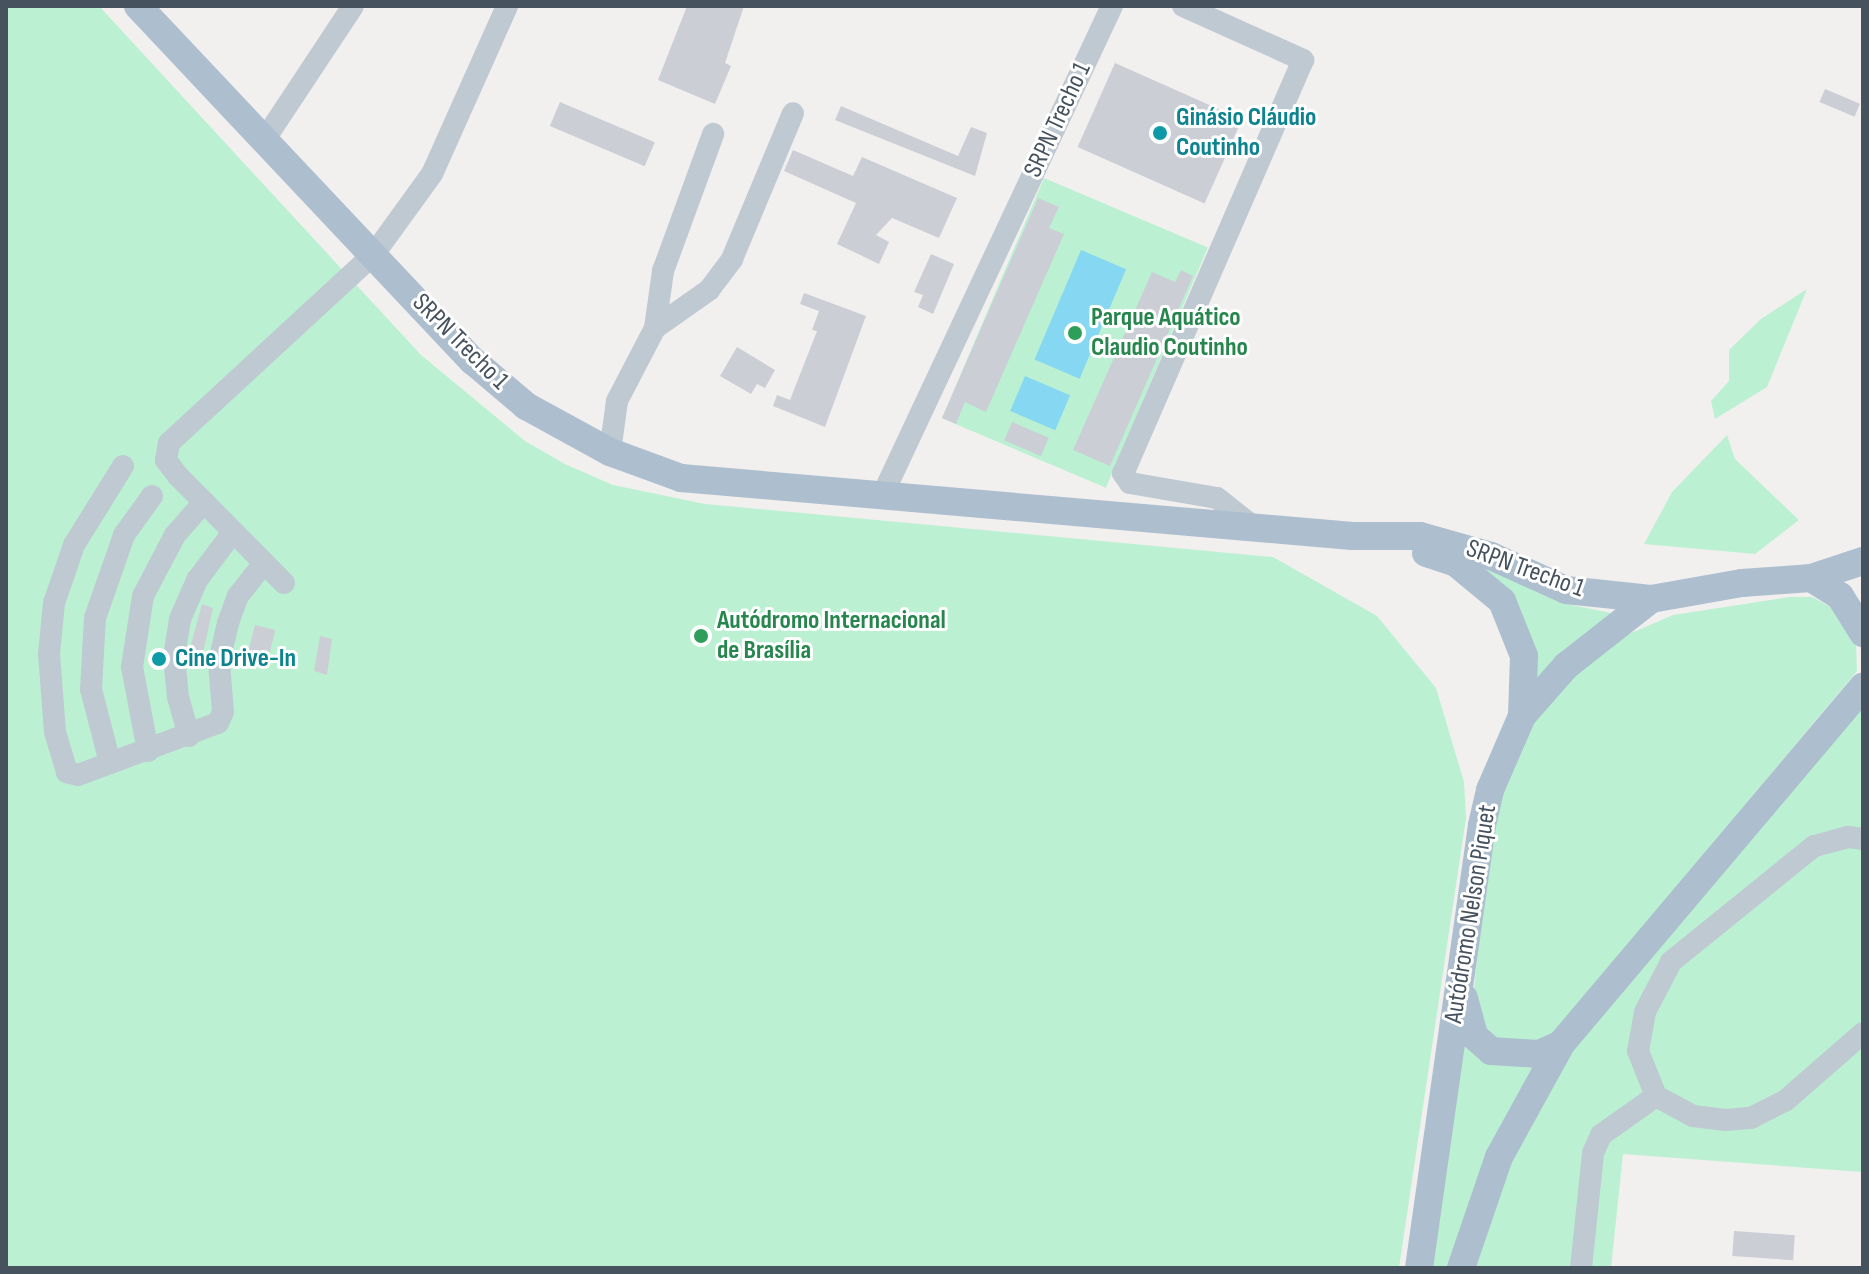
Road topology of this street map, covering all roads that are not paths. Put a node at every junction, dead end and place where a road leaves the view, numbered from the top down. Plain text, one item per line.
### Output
1 (138, 6) edge
2 (353, 6) edge
3 (507, 6) edge
4 (1112, 6) edge
5 (1183, 6) edge
6 (793, 113) dead end
7 (713, 134) dead end
8 (265, 139) junction
9 (374, 254) junction
10 (655, 328) junction
11 (610, 452) junction
12 (123, 466) dead end
13 (152, 496) dead end
14 (882, 496) junction
15 (204, 502) junction
16 (1255, 528) junction
17 (233, 532) junction
18 (1352, 536) junction
19 (1863, 561) edge
20 (264, 563) junction
21 (1811, 578) junction
22 (284, 583) dead end
23 (1651, 599) junction
24 (1863, 633) edge
25 (1863, 667) edge
26 (1858, 692) edge
27 (1522, 716) junction
28 (189, 736) junction
29 (148, 751) junction
30 (110, 763) junction
31 (1863, 839) edge
32 (1460, 982) junction
33 (1863, 1033) edge
34 (1561, 1044) junction
35 (1656, 1096) junction
36 (1419, 1268) edge
37 (1461, 1268) edge
38 (1581, 1268) edge

1 - 8 main road, SRPN Trecho 1
2 - 8 lane
3 - 9 lane
4 - 14 lane, SRPN Trecho 1
5 - 16 lane
6 - 10 lane
7 - 10 lane
8 - 9 main road, SRPN Trecho 1
9 - 11 main road, SRPN Trecho 1
9 - 15 lane
10 - 11 lane
11 - 14 main road, SRPN Trecho 1
12 - 30 lane
13 - 30 lane
14 - 16 main road, SRPN Trecho 1
15 - 17 lane
15 - 29 lane
16 - 18 main road, SRPN Trecho 1
17 - 20 lane
17 - 28 lane
18 - 23 main road, SRPN Trecho 1
18 - 27 main road, SRPN Trecho 1
19 - 21 main road, Autódromo Nelson Piquet
20 - 22 lane
20 - 28 lane
21 - 23 main road, Autódromo Nelson Piquet
21 - 24 main road
23 - 27 main road, Autódromo Nelson Piquet
25 - 26 main road
26 - 34 main road
27 - 32 main road, Autódromo Nelson Piquet
28 - 29 lane
29 - 30 lane
31 - 35 lane
32 - 34 main road
32 - 36 main road, Autódromo Nelson Piquet
33 - 35 lane
34 - 37 main road
35 - 38 lane

